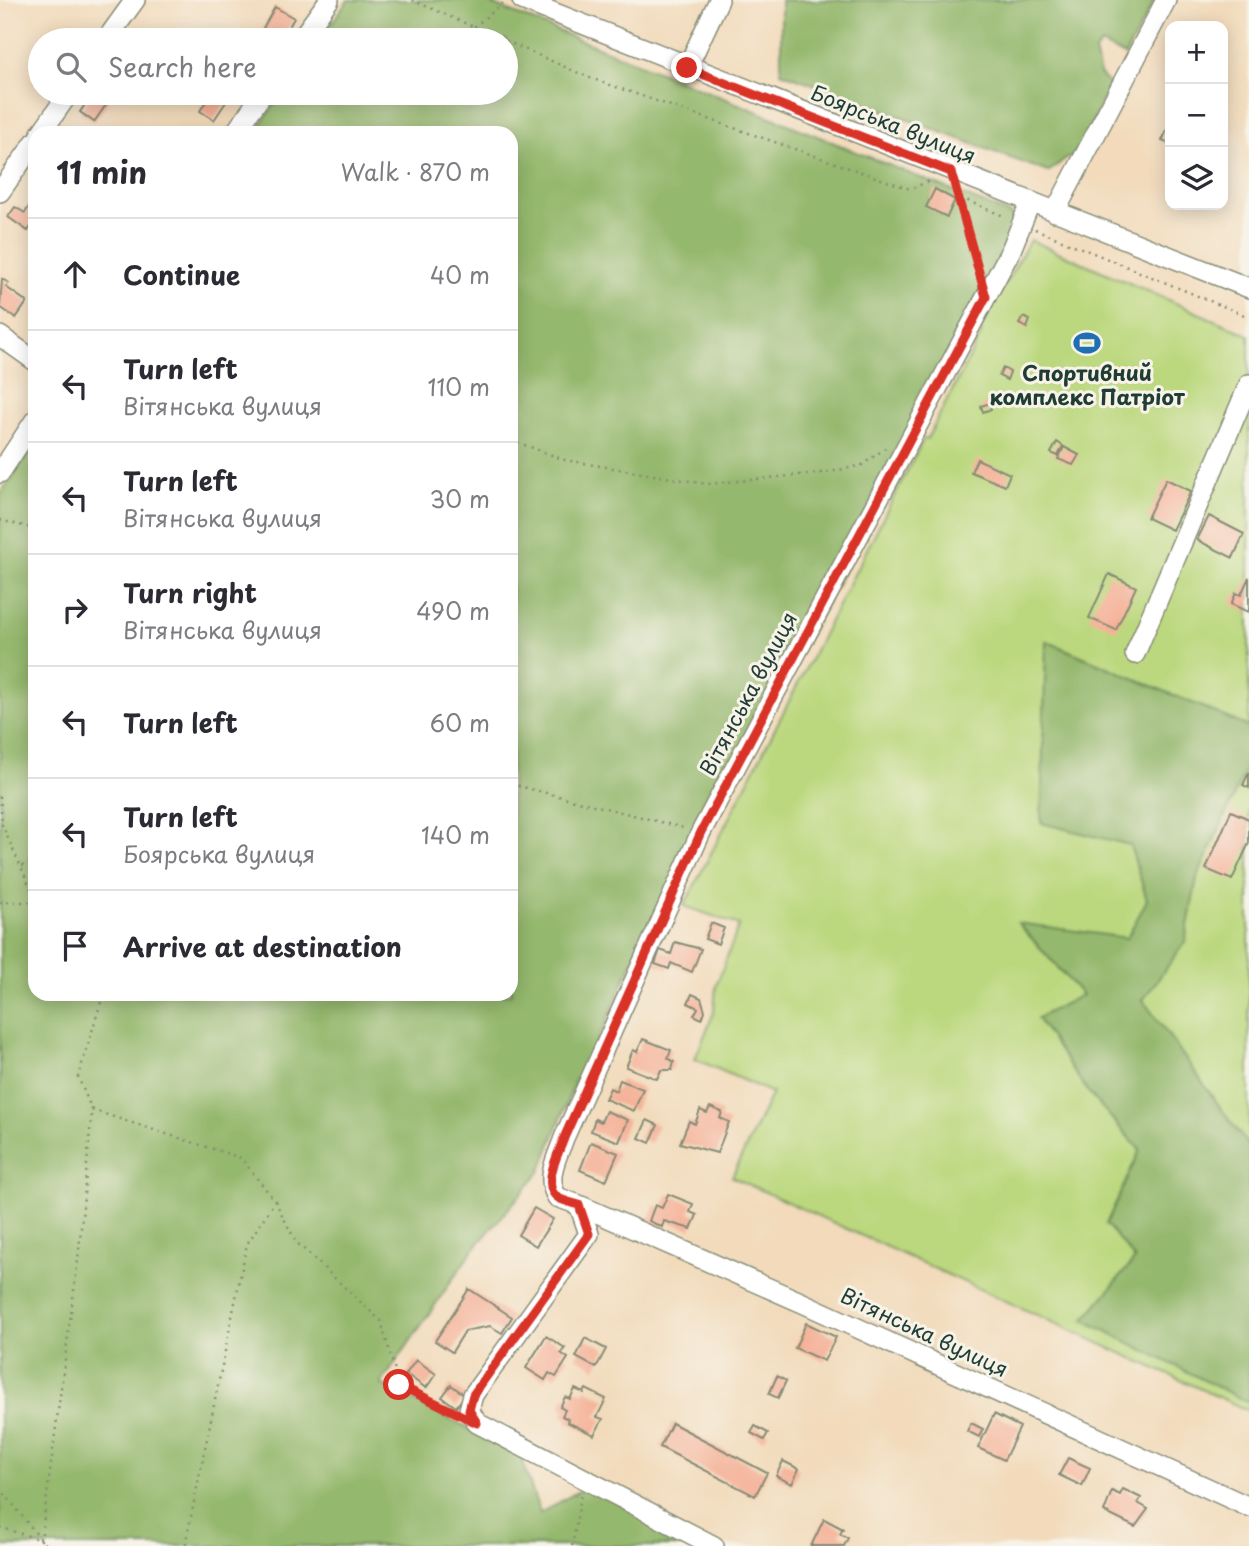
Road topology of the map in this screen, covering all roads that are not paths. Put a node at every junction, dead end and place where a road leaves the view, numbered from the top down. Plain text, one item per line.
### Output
1 (135, 0) edge
2 (328, 0) edge
3 (522, 0) edge
4 (719, 0) edge
5 (1166, 0) edge
6 (115, 28) edge
7 (308, 28) edge
8 (687, 68) junction
9 (61, 105) edge
10 (255, 105) edge
11 (46, 126) edge
12 (240, 126) edge
13 (28, 152) edge
14 (0, 192) edge
15 (1030, 203) junction
16 (1055, 212) junction
17 (1249, 288) edge
18 (0, 336) edge
19 (28, 356) edge
20 (1249, 384) edge
21 (28, 431) edge
22 (0, 473) edge
23 (1135, 654) dead end
24 (579, 1205) junction
25 (1249, 1507) edge
26 (714, 1546) edge

1 - 6 street
2 - 7 street
3 - 8 street, Боярська вулиця
4 - 8 street
5 - 16 street
8 - 15 street, Боярська вулиця
9 - 11 street
10 - 12 street
13 - 14 street
15 - 16 street, Боярська вулиця
15 - 24 street, Вітянська вулиця
16 - 17 street, Боярська вулиця
18 - 19 street
20 - 23 street
21 - 22 street
24 - 25 street, Вітянська вулиця
24 - 26 street

